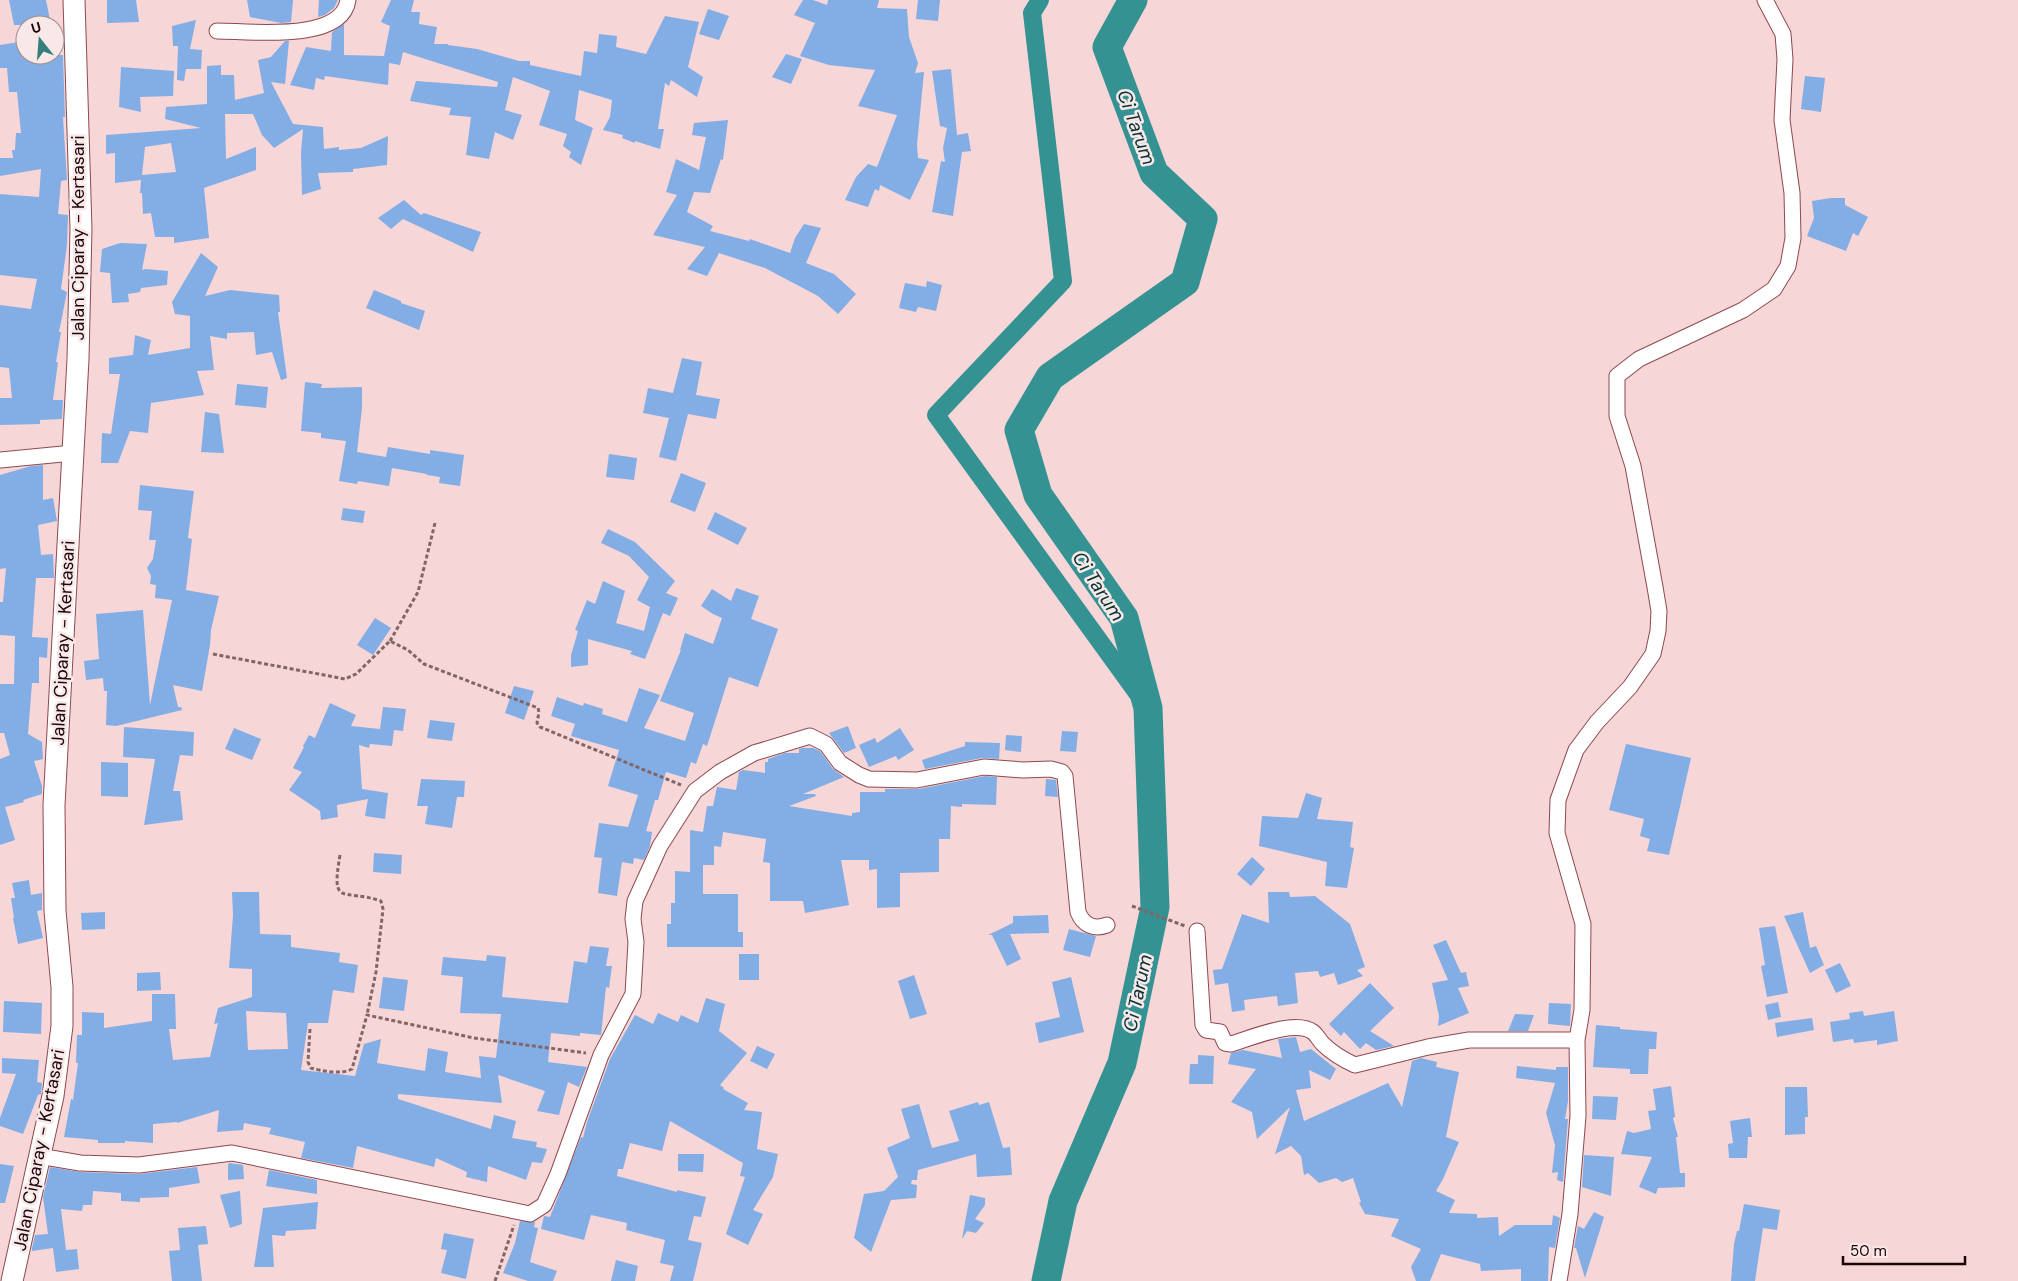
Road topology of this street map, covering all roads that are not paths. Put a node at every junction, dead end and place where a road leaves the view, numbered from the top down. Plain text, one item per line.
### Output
1 (74, 0) edge
2 (348, 0) edge
3 (1766, 0) edge
4 (217, 31) dead end
5 (73, 452) junction
6 (0, 460) edge
7 (1107, 925) dead end
8 (1191, 929) road end
9 (1577, 1040) junction
10 (39, 1156) junction
11 (12, 1281) edge
12 (1560, 1281) edge

1 - 5 main road, Jalan Ciparay - Kertasari
2 - 4 street
3 - 9 street
5 - 6 street
5 - 10 main road, Jalan Ciparay - Kertasari
7 - 10 street
8 - 9 street
9 - 12 street
10 - 11 main road, Jalan Ciparay - Kertasari

